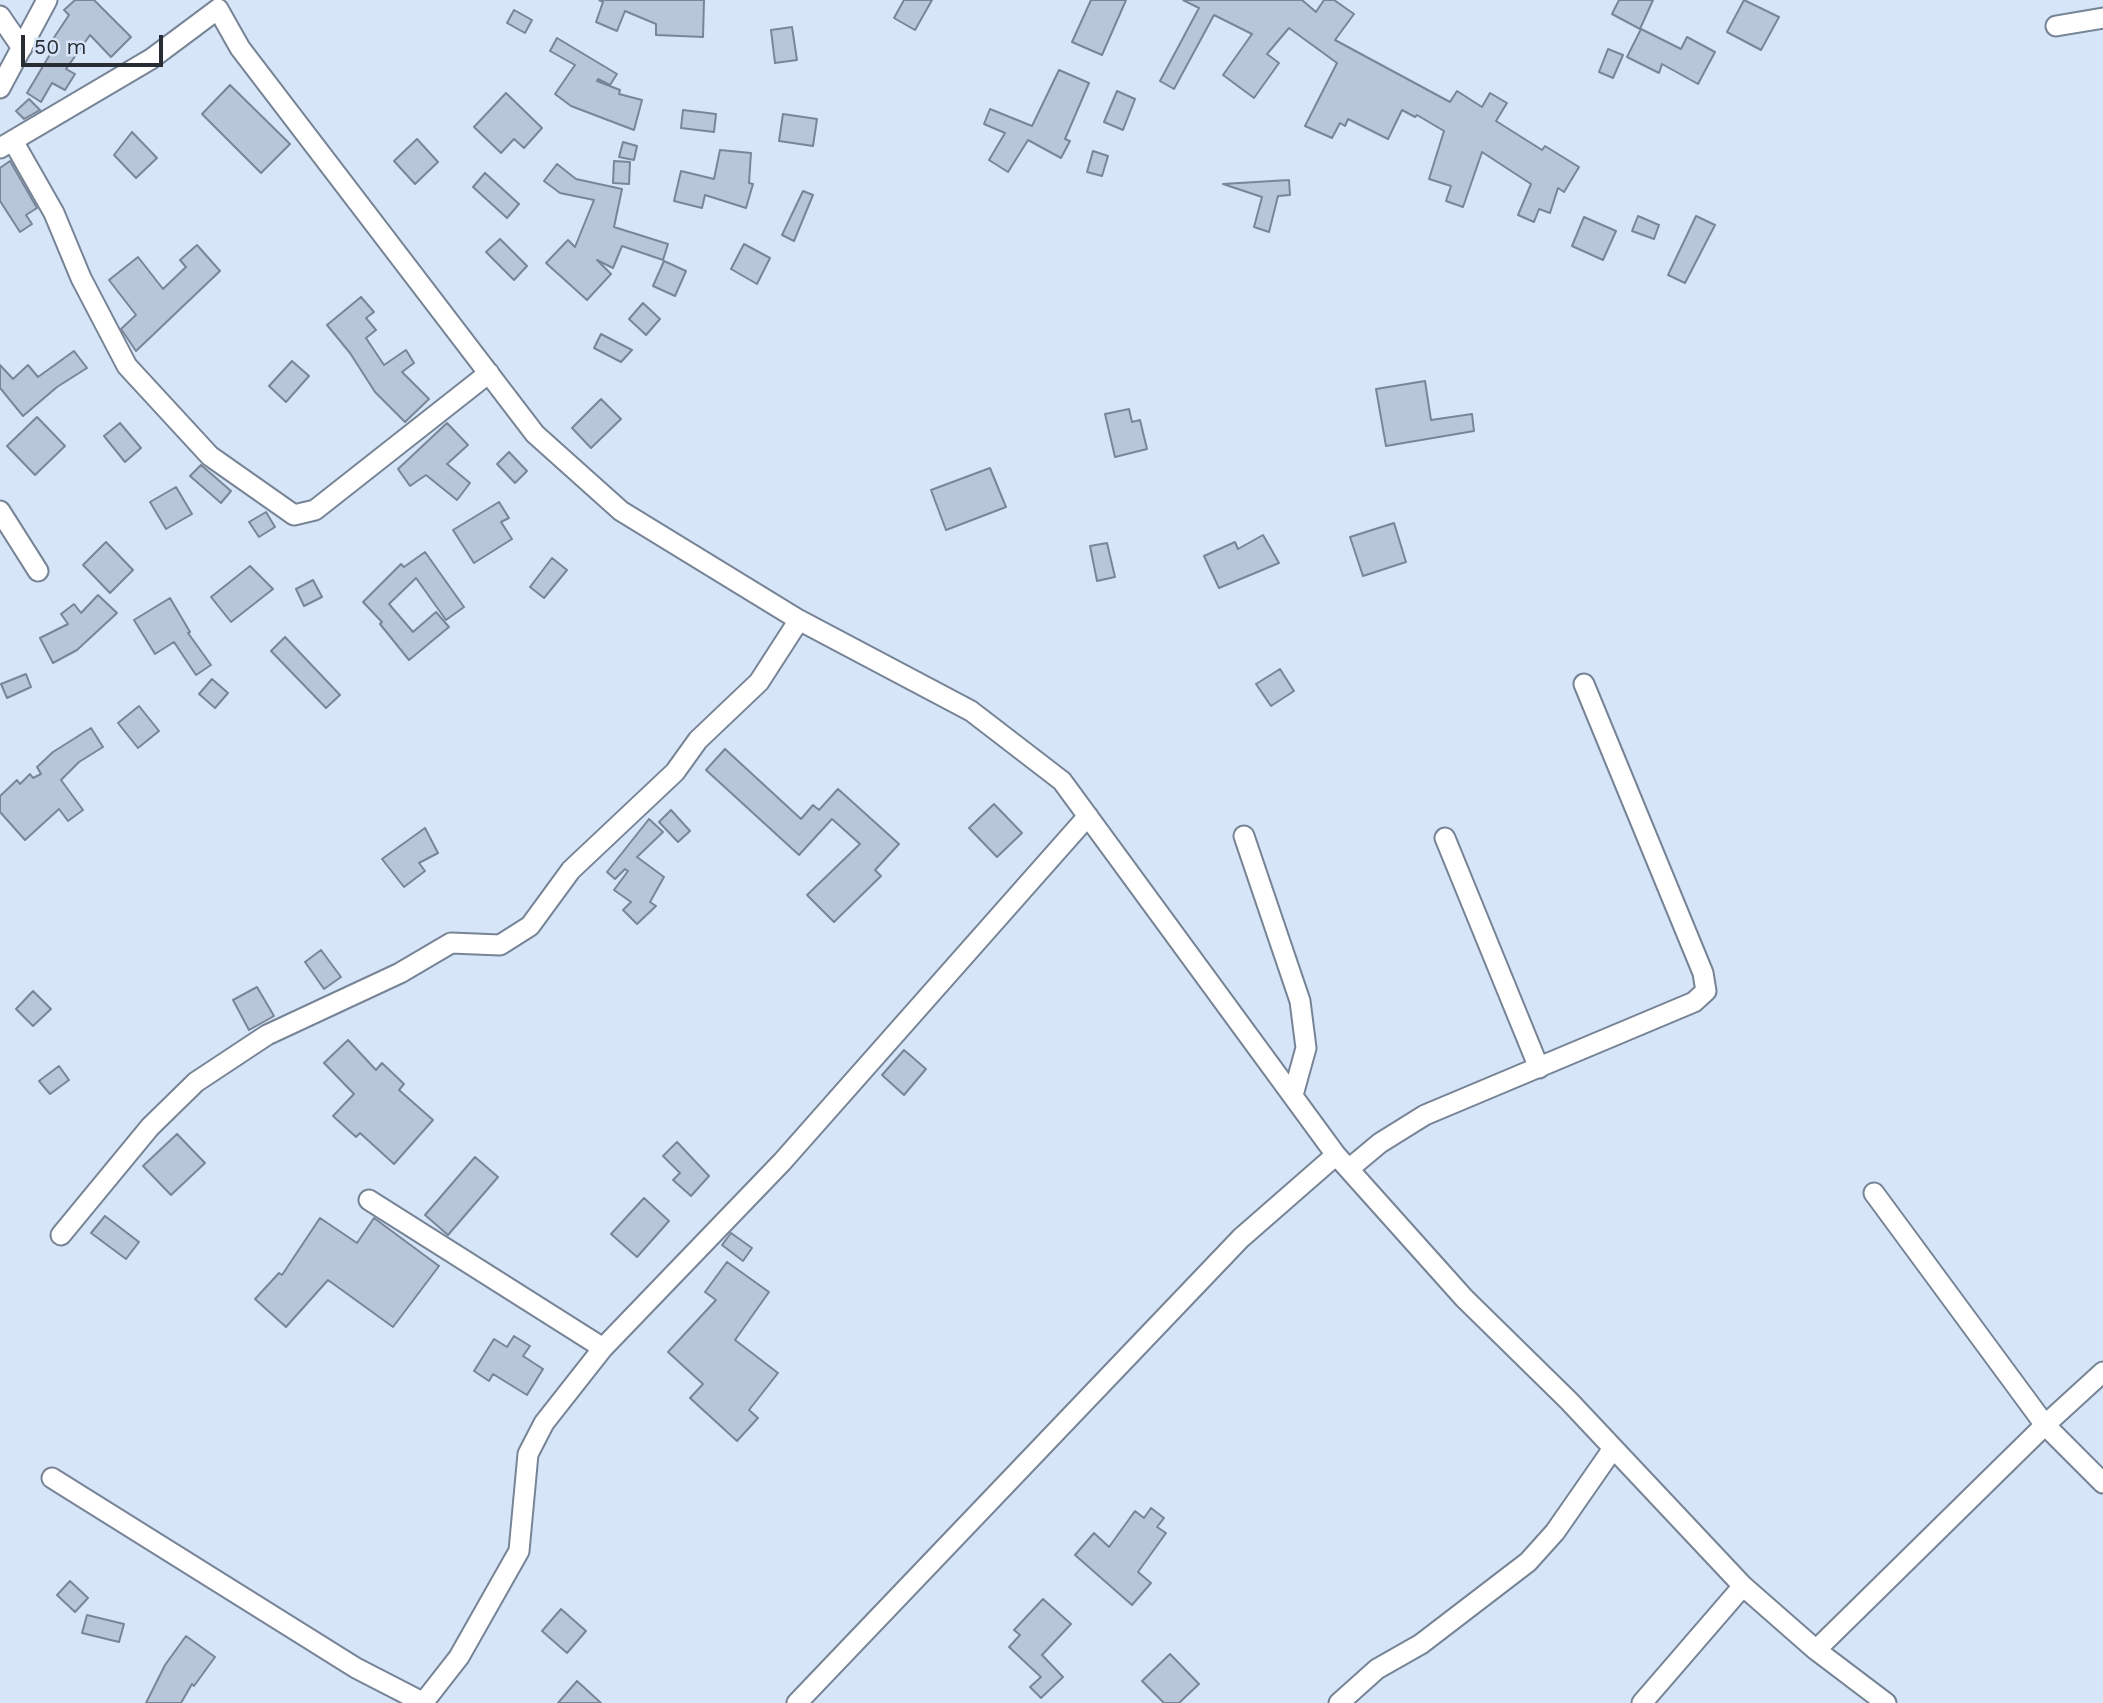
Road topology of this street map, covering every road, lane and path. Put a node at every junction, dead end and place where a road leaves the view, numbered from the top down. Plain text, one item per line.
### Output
1 (47, 0) edge
2 (215, 5) edge
3 (0, 16) edge
4 (2103, 18) edge
5 (2056, 26) dead end
6 (23, 48) junction
7 (0, 88) edge
8 (7, 145) edge
9 (489, 373) junction
10 (0, 510) edge
11 (38, 571) dead end
12 (799, 620) junction
13 (1584, 684) dead end
14 (1088, 816) junction
15 (1244, 836) dead end
16 (1445, 838) dead end
17 (1539, 1068) junction
18 (1293, 1096) junction
19 (1343, 1162) junction
20 (1874, 1193) dead end
21 (369, 1200) dead end
22 (61, 1235) dead end
23 (603, 1348) junction
24 (2103, 1372) edge
25 (2045, 1424) junction
26 (1612, 1450) junction
27 (52, 1478) dead end
28 (2103, 1483) edge
29 (1743, 1586) junction
30 (1816, 1650) junction
31 (424, 1703) edge
32 (797, 1703) edge
33 (1339, 1703) edge
34 (1642, 1703) edge
35 (1886, 1703) edge

1 - 6 street
2 - 8 street
2 - 9 street
3 - 6 street
4 - 5 street
6 - 7 street
8 - 9 street
9 - 12 street
10 - 11 street
12 - 14 street
12 - 22 street
13 - 17 street
14 - 18 street
14 - 23 street
15 - 18 street
16 - 17 street
17 - 19 street
18 - 19 street
19 - 26 street
19 - 32 street
20 - 25 street
21 - 23 street
23 - 31 street
24 - 25 street
25 - 28 street
25 - 30 street
26 - 29 street
26 - 33 street
27 - 31 street
29 - 30 street
29 - 34 street
30 - 35 street

